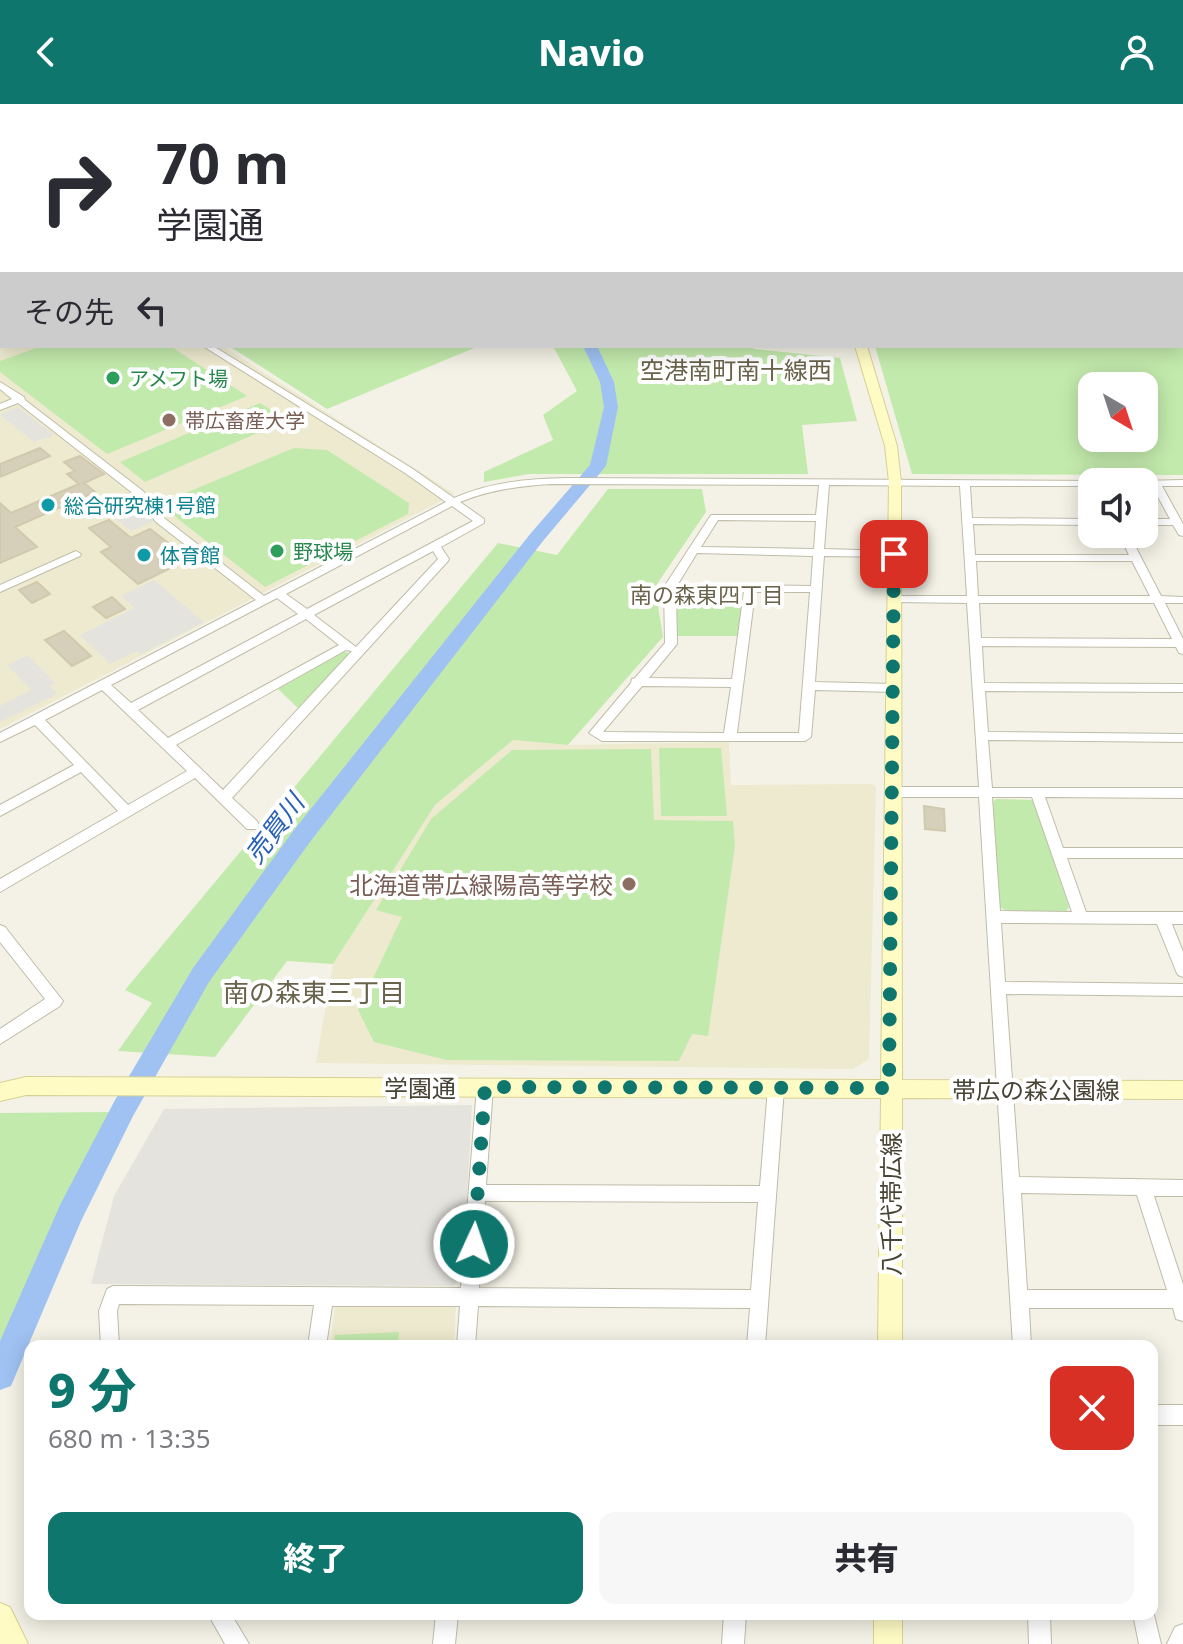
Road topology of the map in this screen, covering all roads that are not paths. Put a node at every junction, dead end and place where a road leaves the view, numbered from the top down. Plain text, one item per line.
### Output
1 (210, 348) edge
2 (862, 348) edge
3 (0, 385) edge
4 (21, 399) junction
5 (0, 407) edge
6 (824, 482) junction
7 (895, 482) junction
8 (965, 483) junction
9 (1078, 483) edge
10 (1158, 483) edge
11 (1183, 483) edge
12 (1158, 495) edge
13 (453, 502) junction
14 (822, 518) junction
15 (968, 521) junction
16 (1078, 522) edge
17 (1158, 522) edge
18 (1179, 522) edge
19 (434, 545) junction
20 (1131, 548) edge
21 (694, 550) junction
22 (818, 552) junction
23 (76, 554) dead end
24 (894, 554) junction
25 (971, 558) junction
26 (1136, 558) junction
27 (670, 587) junction
28 (0, 589) edge
29 (750, 589) junction
30 (816, 589) junction
31 (278, 593) junction
32 (894, 599) junction
33 (972, 599) junction
34 (1158, 599) junction
35 (1183, 600) edge
36 (264, 601) junction
37 (305, 614) junction
38 (977, 642) junction
39 (345, 646) junction
40 (1181, 647) edge
41 (359, 652) junction
42 (636, 682) junction
43 (737, 683) junction
44 (103, 684) junction
45 (808, 686) junction
46 (979, 687) junction
47 (894, 688) junction
48 (1183, 688) edge
49 (130, 709) junction
50 (37, 719) junction
51 (982, 736) junction
52 (730, 737) junction
53 (0, 738) edge
54 (1183, 738) edge
55 (168, 744) junction
56 (82, 766) junction
57 (195, 772) junction
58 (893, 792) junction
59 (984, 793) junction
60 (1037, 793) junction
61 (1183, 793) edge
62 (223, 799) junction
63 (0, 811) edge
64 (126, 811) junction
65 (252, 825) dead end
66 (1059, 853) junction
67 (1183, 853) edge
68 (0, 886) edge
69 (992, 917) junction
70 (1081, 918) junction
71 (1162, 918) junction
72 (1183, 918) edge
73 (0, 931) edge
74 (1183, 971) edge
75 (997, 988) junction
76 (1183, 990) edge
77 (0, 1037) edge
78 (485, 1087) junction
79 (776, 1088) junction
80 (889, 1088) junction
81 (1005, 1089) junction
82 (1183, 1090) edge
83 (0, 1092) edge
84 (1010, 1185) junction
85 (1143, 1187) junction
86 (1183, 1188) edge
87 (477, 1193) junction
88 (768, 1194) junction
89 (471, 1295) junction
90 (324, 1297) junction
91 (759, 1299) junction
92 (1019, 1299) junction
93 (1181, 1306) edge
94 (110, 1340) edge
95 (318, 1340) edge
96 (467, 1340) edge
97 (756, 1340) edge
98 (890, 1340) edge
99 (1022, 1340) edge
100 (1158, 1415) edge
101 (1183, 1415) edge
102 (0, 1617) edge
103 (223, 1620) edge
104 (446, 1620) edge
105 (735, 1620) edge
106 (888, 1620) edge
107 (1039, 1620) edge
108 (1145, 1620) edge
109 (1183, 1635) edge
110 (14, 1644) edge
111 (238, 1644) edge
112 (444, 1644) edge
113 (733, 1644) edge
114 (888, 1644) edge
115 (1040, 1644) edge
116 (1150, 1644) edge
117 (1178, 1644) edge

1 - 13 street
2 - 7 main road, 八千代帯広線
3 - 4 street
4 - 5 street
4 - 36 street
6 - 7 street
6 - 13 street
6 - 14 street
7 - 8 street
7 - 24 main road, 八千代帯広線
8 - 9 street
8 - 15 street
10 - 11 street
12 - 18 street
13 - 19 street
13 - 31 street
14 - 21 street
14 - 22 street
15 - 16 street
15 - 25 street
17 - 18 street
19 - 37 street
19 - 41 street
20 - 26 street
21 - 22 street
21 - 27 street
22 - 24 street
22 - 30 street
23 - 28 street
24 - 32 main road, 八千代帯広線
25 - 26 street
25 - 33 street
26 - 34 street
27 - 29 street
27 - 42 street
29 - 30 street
29 - 43 street
30 - 45 street
31 - 36 street
31 - 37 street
32 - 33 street
32 - 47 main road, 八千代帯広線
33 - 34 street
33 - 38 street
34 - 35 street
34 - 40 street
36 - 44 street
37 - 39 street
37 - 49 street
38 - 40 street
38 - 46 street
39 - 41 street
39 - 55 street
41 - 62 street
42 - 43 street
42 - 52 street
43 - 52 street
44 - 49 street
44 - 50 street
45 - 47 street
45 - 52 street
46 - 48 street
46 - 51 street
47 - 58 main road, 八千代帯広線
49 - 55 street
50 - 53 street
50 - 56 street
51 - 54 street
51 - 59 street
55 - 57 street
56 - 63 street
56 - 64 street
57 - 62 street
57 - 64 street
58 - 59 street
58 - 80 main road, 八千代帯広線
59 - 60 street
59 - 69 street
60 - 61 street
60 - 66 street
62 - 65 street
64 - 68 street
66 - 67 street
66 - 70 street
69 - 70 street
69 - 75 street
70 - 71 street
71 - 72 street
71 - 74 street
73 - 77 street
75 - 76 street
75 - 81 street
78 - 79 main road, 学園通
78 - 83 main road, 学園通
78 - 87 street
79 - 80 main road, 学園通
79 - 88 street
80 - 81 main road, 帯広の森公園線
80 - 98 main road, 八千代帯広線
81 - 82 main road, 帯広の森公園線
81 - 84 street
84 - 85 street
84 - 92 street
85 - 86 street
85 - 93 street
87 - 88 street
87 - 89 street
88 - 91 street
89 - 90 street
89 - 91 street
89 - 96 street
90 - 94 street
90 - 95 street
91 - 97 street
92 - 93 street
92 - 99 street
100 - 101 street
102 - 110 main road
103 - 111 street
104 - 112 street
105 - 113 street
106 - 114 main road
107 - 115 street
108 - 116 street
109 - 117 street

